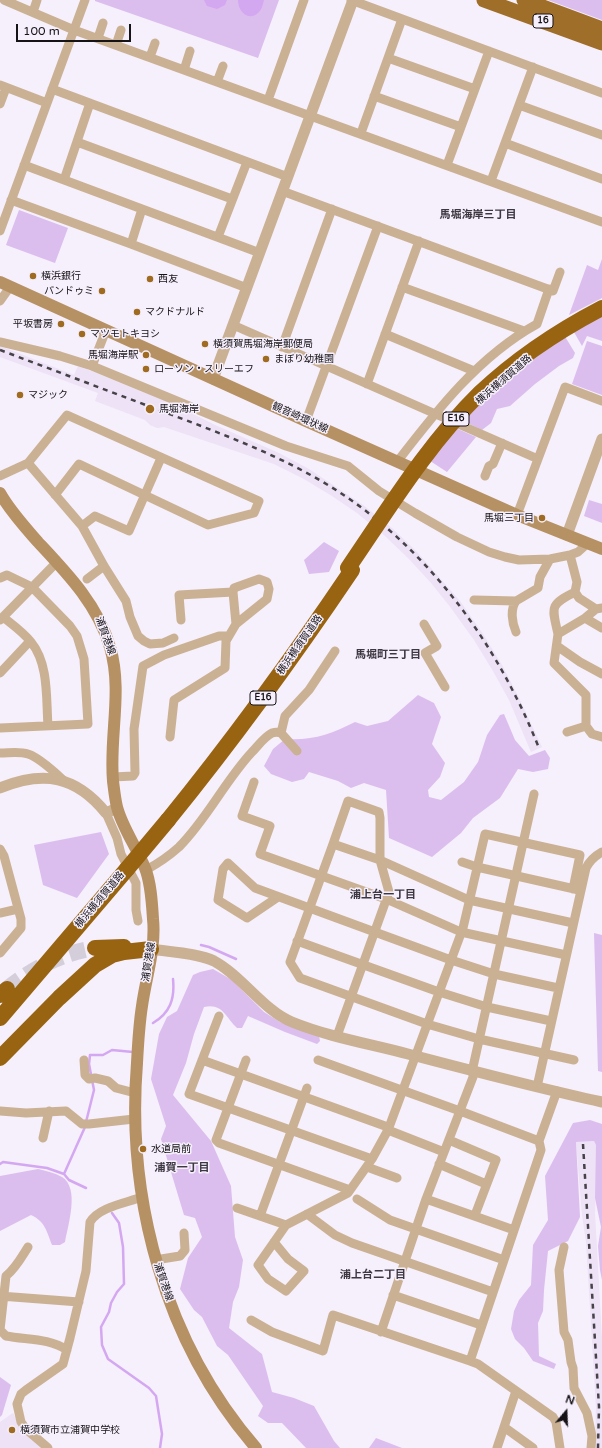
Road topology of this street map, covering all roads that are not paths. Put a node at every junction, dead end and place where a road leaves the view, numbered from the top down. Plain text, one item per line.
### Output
1 (4, 0) edge
2 (37, 0) edge
3 (85, 0) edge
4 (304, 0) edge
5 (352, 0) edge
6 (484, 0) edge
7 (524, 0) edge
8 (33, 12) junction
9 (402, 19) junction
10 (104, 23) dead end
11 (602, 29) edge
12 (74, 30) junction
13 (121, 30) dead end
14 (98, 38) junction
15 (155, 43) dead end
16 (602, 43) edge
17 (116, 45) junction
18 (190, 51) dead end
19 (489, 51) junction
20 (150, 57) junction
21 (388, 58) junction
22 (223, 66) dead end
23 (532, 67) junction
24 (184, 70) junction
25 (217, 82) junction
26 (3, 87) edge
27 (52, 89) junction
28 (475, 89) junction
29 (602, 93) edge
30 (374, 96) junction
31 (268, 100) junction
32 (47, 103) junction
33 (90, 103) junction
34 (0, 104) edge
35 (519, 105) junction
36 (310, 116) junction
37 (461, 127) junction
38 (361, 133) junction
39 (602, 135) edge
40 (77, 142) junction
41 (505, 143) junction
42 (247, 162) junction
43 (24, 165) junction
44 (447, 165) junction
45 (288, 177) junction
46 (602, 179) edge
47 (64, 180) junction
48 (491, 181) junction
49 (282, 191) junction
50 (232, 199) junction
51 (11, 200) junction
52 (142, 209) junction
53 (332, 209) junction
54 (602, 222) edge
55 (378, 226) junction
56 (1, 227) edge
57 (218, 237) junction
58 (419, 241) junction
59 (131, 244) junction
60 (260, 253) junction
61 (560, 272) dead end
62 (5, 284) edge
63 (402, 287) junction
64 (247, 288) junction
65 (549, 289) junction
66 (0, 301) edge
67 (602, 308) edge
68 (602, 313) edge
69 (233, 325) junction
70 (106, 330) junction
71 (524, 331) junction
72 (385, 334) junction
73 (0, 342) edge
74 (282, 347) junction
75 (92, 366) junction
76 (327, 366) junction
77 (474, 371) junction
78 (213, 379) junction
79 (366, 384) junction
80 (602, 401) edge
81 (435, 414) junction
82 (306, 421) junction
83 (602, 439) edge
84 (502, 443) junction
85 (161, 458) junction
86 (538, 459) junction
87 (28, 462) junction
88 (398, 462) junction
89 (0, 476) edge
90 (485, 476) dead end
91 (0, 493) edge
92 (55, 495) junction
93 (145, 495) junction
94 (517, 515) junction
95 (82, 526) junction
96 (567, 535) junction
97 (588, 543) junction
98 (602, 549) edge
99 (570, 555) junction
100 (550, 559) junction
101 (57, 562) junction
102 (104, 566) junction
103 (350, 569) junction
104 (0, 578) edge
105 (87, 579) dead end
106 (32, 587) junction
107 (233, 592) junction
108 (575, 592) junction
109 (474, 600) dead end
110 (516, 601) junction
111 (599, 608) edge
112 (2, 618) edge
113 (585, 618) junction
114 (181, 620) dead end
115 (236, 624) junction
116 (424, 624) dead end
117 (602, 628) edge
118 (516, 632) dead end
119 (558, 634) junction
120 (228, 636) junction
121 (174, 638) dead end
122 (30, 641) junction
123 (158, 644) junction
124 (557, 646) junction
125 (335, 651) dead end
126 (164, 654) junction
127 (0, 673) edge
128 (602, 674) edge
129 (445, 687) dead end
130 (48, 726) junction
131 (586, 726) junction
132 (0, 728) edge
133 (566, 732) dead end
134 (281, 733) junction
135 (592, 734) junction
136 (170, 737) dead end
137 (602, 737) edge
138 (602, 746) edge
139 (297, 751) dead end
140 (0, 752) edge
141 (113, 777) junction
142 (63, 780) junction
143 (254, 782) dead end
144 (0, 788) edge
145 (534, 794) dead end
146 (117, 808) junction
147 (106, 813) junction
148 (524, 842) junction
149 (333, 844) junction
150 (0, 850) edge
151 (602, 852) edge
152 (380, 860) junction
153 (462, 862) dead end
154 (125, 867) junction
155 (477, 867) junction
156 (146, 870) junction
157 (321, 876) junction
158 (516, 876) junction
159 (577, 890) junction
160 (278, 897) junction
161 (386, 900) junction
162 (469, 900) junction
163 (309, 908) junction
164 (18, 909) junction
165 (509, 909) junction
166 (0, 913) edge
167 (138, 921) dead end
168 (573, 923) junction
169 (374, 932) junction
170 (461, 932) junction
171 (501, 941) junction
172 (297, 942) junction
173 (152, 943) junction
174 (95, 948) tunnel mouth
175 (0, 953) edge
176 (566, 955) junction
177 (451, 960) junction
178 (363, 965) junction
179 (494, 974) junction
180 (558, 988) junction
181 (439, 992) junction
182 (351, 997) junction
183 (487, 1007) junction
184 (0, 1011) edge
185 (219, 1016) dead end
186 (0, 1018) edge
187 (551, 1021) junction
188 (427, 1024) junction
189 (337, 1036) junction
190 (480, 1039) junction
191 (544, 1054) junction
192 (415, 1056) junction
193 (0, 1058) edge
194 (84, 1060) dead end
195 (202, 1060) junction
196 (246, 1060) dead end
197 (318, 1060) dead end
198 (574, 1060) dead end
199 (474, 1072) junction
200 (241, 1073) junction
201 (537, 1086) junction
202 (402, 1090) junction
203 (557, 1091) junction
204 (305, 1092) junction
205 (135, 1093) junction
206 (602, 1102) edge
207 (228, 1107) junction
208 (0, 1111) edge
209 (49, 1111) junction
210 (460, 1111) junction
211 (134, 1119) junction
212 (291, 1130) junction
213 (388, 1130) junction
214 (43, 1138) dead end
215 (449, 1140) junction
216 (539, 1141) junction
217 (444, 1152) junction
218 (370, 1163) junction
219 (279, 1164) junction
220 (439, 1164) junction
221 (397, 1178) dead end
222 (486, 1184) junction
223 (350, 1190) junction
224 (142, 1197) junction
225 (426, 1198) junction
226 (357, 1199) dead end
227 (237, 1208) dead end
228 (307, 1214) junction
229 (474, 1215) junction
230 (260, 1216) junction
231 (286, 1226) junction
232 (415, 1230) junction
233 (514, 1230) junction
234 (184, 1233) dead end
235 (274, 1242) junction
236 (28, 1247) dead end
237 (564, 1247) dead end
238 (155, 1260) junction
239 (504, 1260) junction
240 (404, 1262) junction
241 (493, 1292) junction
242 (393, 1295) junction
243 (2, 1296) edge
244 (79, 1302) junction
245 (251, 1320) dead end
246 (481, 1326) junction
247 (381, 1332) junction
248 (67, 1350) junction
249 (470, 1361) junction
250 (516, 1392) junction
251 (504, 1427) junction
252 (48, 1448) edge
253 (256, 1448) edge
254 (497, 1448) edge
255 (534, 1448) edge
256 (560, 1448) edge
257 (591, 1448) edge

1 - 8 street
2 - 8 street
3 - 12 street
4 - 31 street
5 - 9 street
5 - 36 street
6 - 16 highway, 16
7 - 11 highway, 16
8 - 12 street
9 - 19 street
9 - 21 street
10 - 14 street
12 - 14 street
12 - 27 street
13 - 17 street
14 - 17 street
15 - 20 street
17 - 20 street
18 - 24 street
19 - 23 street
19 - 28 street
20 - 24 street
21 - 28 street
21 - 30 street
22 - 25 street
23 - 29 street
23 - 35 street
24 - 25 street
25 - 31 street
26 - 32 street
26 - 34 street
27 - 32 street
27 - 33 street
28 - 37 street
30 - 37 street
30 - 38 street
31 - 36 street
32 - 43 street
33 - 40 street
33 - 42 street
35 - 39 street
35 - 41 street
36 - 38 street
36 - 45 street
37 - 44 street
38 - 44 street
40 - 47 street
40 - 50 street
41 - 46 street
41 - 48 street
42 - 45 street
42 - 50 street
43 - 47 street
43 - 51 street
44 - 48 street
45 - 49 street
47 - 52 street
48 - 54 street
49 - 53 street
49 - 60 street
50 - 57 street
51 - 56 street
51 - 59 street
52 - 57 street
52 - 59 street
53 - 55 street
53 - 74 street
55 - 58 street
55 - 76 street
57 - 60 street
58 - 63 street
58 - 65 street
59 - 64 street
60 - 64 street
61 - 65 street
62 - 66 street
62 - 70 main road, 観音崎環状線
63 - 71 street
63 - 72 street
64 - 69 street
65 - 71 street
67 - 103 highway, 横浜横須賀道路 / E16, bridge
68 - 103 highway, 横浜横須賀道路 / E16
69 - 74 street
69 - 78 street
70 - 75 street
70 - 78 main road, 観音崎環状線
71 - 77 street
72 - 77 street
72 - 79 street
73 - 75 street
74 - 76 street
75 - 100 street
76 - 79 street
76 - 82 street
77 - 81 street
78 - 82 main road, 観音崎環状線
79 - 81 street
80 - 86 street
81 - 84 street
81 - 88 street
82 - 88 main road, 観音崎環状線
83 - 96 street
84 - 86 street
84 - 90 street
85 - 87 street
85 - 93 street
85 - 93 street
86 - 94 street
87 - 89 street
87 - 92 street
88 - 94 main road, 観音崎環状線
91 - 101 main road, 浦賀港線
92 - 93 street
92 - 95 street
93 - 95 street
94 - 96 main road, 観音崎環状線
95 - 102 street
96 - 97 main road, 観音崎環状線
97 - 98 main road, 観音崎環状線
97 - 99 street
99 - 100 street
99 - 108 street
100 - 110 street
101 - 106 street
101 - 141 main road, 浦賀港線
102 - 105 street
102 - 123 street
103 - 154 highway, 横浜横須賀道路 / E16
104 - 106 street
106 - 112 street
106 - 130 street
107 - 114 street
107 - 115 street
107 - 115 street
108 - 111 street
108 - 119 street
109 - 110 street
110 - 118 street
111 - 113 street
112 - 122 street
113 - 117 street
113 - 119 street
115 - 120 street
116 - 129 street
119 - 124 street
120 - 126 street
120 - 136 street
121 - 123 street
122 - 127 street
122 - 130 street
123 - 126 street
124 - 128 street
124 - 131 street
125 - 134 street
126 - 141 street
130 - 132 street
131 - 133 street
131 - 135 street
134 - 139 street
134 - 156 street
135 - 137 street
135 - 138 street
140 - 142 street
141 - 146 main road, 浦賀港線
142 - 144 street
142 - 147 street
143 - 157 street
145 - 148 street
146 - 147 street
146 - 156 main road, 浦賀港線
147 - 167 street
148 - 155 street
148 - 158 street
148 - 159 street
149 - 152 street
149 - 152 street
149 - 157 street
150 - 164 street
151 - 159 street
152 - 161 street
152 - 162 street
153 - 155 street
154 - 184 highway, 横浜横須賀道路 / E16
154 - 186 highway, 横浜横須賀道路 / E16
155 - 158 street
155 - 162 street
156 - 173 main road, 浦賀港線
157 - 161 street
157 - 163 street
158 - 159 street
158 - 165 street
159 - 168 street
160 - 160 street
160 - 163 street
161 - 169 street
161 - 170 street
162 - 165 street
162 - 170 street
163 - 169 street
163 - 172 street
164 - 166 street
164 - 175 street
165 - 168 street
165 - 171 street
168 - 176 street
169 - 177 street
169 - 178 street
170 - 171 street
170 - 177 street
171 - 176 street
171 - 179 street
172 - 178 street
172 - 182 street
173 - 174 highway
173 - 189 street
173 - 193 highway
173 - 205 main road, 浦賀港線
176 - 180 street
177 - 179 street
177 - 181 street
178 - 181 street
178 - 182 street
179 - 180 street
179 - 183 street
180 - 187 street
181 - 183 street
181 - 188 street
182 - 188 street
182 - 189 street
183 - 187 street
183 - 190 street
185 - 195 street
187 - 191 street
188 - 190 street
188 - 192 street
189 - 192 street
190 - 191 street
190 - 199 street
191 - 198 street
191 - 201 street
192 - 199 street
192 - 202 street
194 - 205 street
195 - 200 street
195 - 207 street
196 - 200 street
197 - 202 street
199 - 201 street
199 - 210 street
200 - 204 street
200 - 207 street
201 - 203 street
202 - 210 street
202 - 213 street
203 - 206 street
203 - 216 street
204 - 212 street
204 - 213 street
205 - 211 main road, 浦賀港線
207 - 212 street
207 - 219 street
208 - 209 street
209 - 211 street
209 - 214 street
210 - 215 street
210 - 216 street
211 - 224 main road, 浦賀港線
212 - 218 street
212 - 219 street
213 - 217 street
213 - 218 street
215 - 217 street
215 - 222 street
216 - 233 street
217 - 220 street
218 - 221 street
218 - 223 street
219 - 223 street
219 - 230 street
220 - 222 street
220 - 225 street
222 - 229 street
223 - 228 street
224 - 238 main road, 浦賀港線
224 - 244 street
225 - 229 street
225 - 232 street
226 - 232 street
227 - 230 street
228 - 231 street
228 - 240 street
229 - 233 street
230 - 231 street
231 - 235 street
232 - 239 street
232 - 240 street
233 - 239 street
234 - 238 street
235 - 235 street
236 - 243 street
237 - 257 street
238 - 253 main road, 浦賀港線
239 - 241 street
240 - 241 street
240 - 242 street
241 - 246 street
242 - 246 street
242 - 247 street
243 - 244 street
243 - 248 street
244 - 248 street
245 - 247 street
246 - 249 street
247 - 249 street
248 - 252 street
249 - 250 street
250 - 251 street
250 - 256 street
251 - 254 street
251 - 255 street

